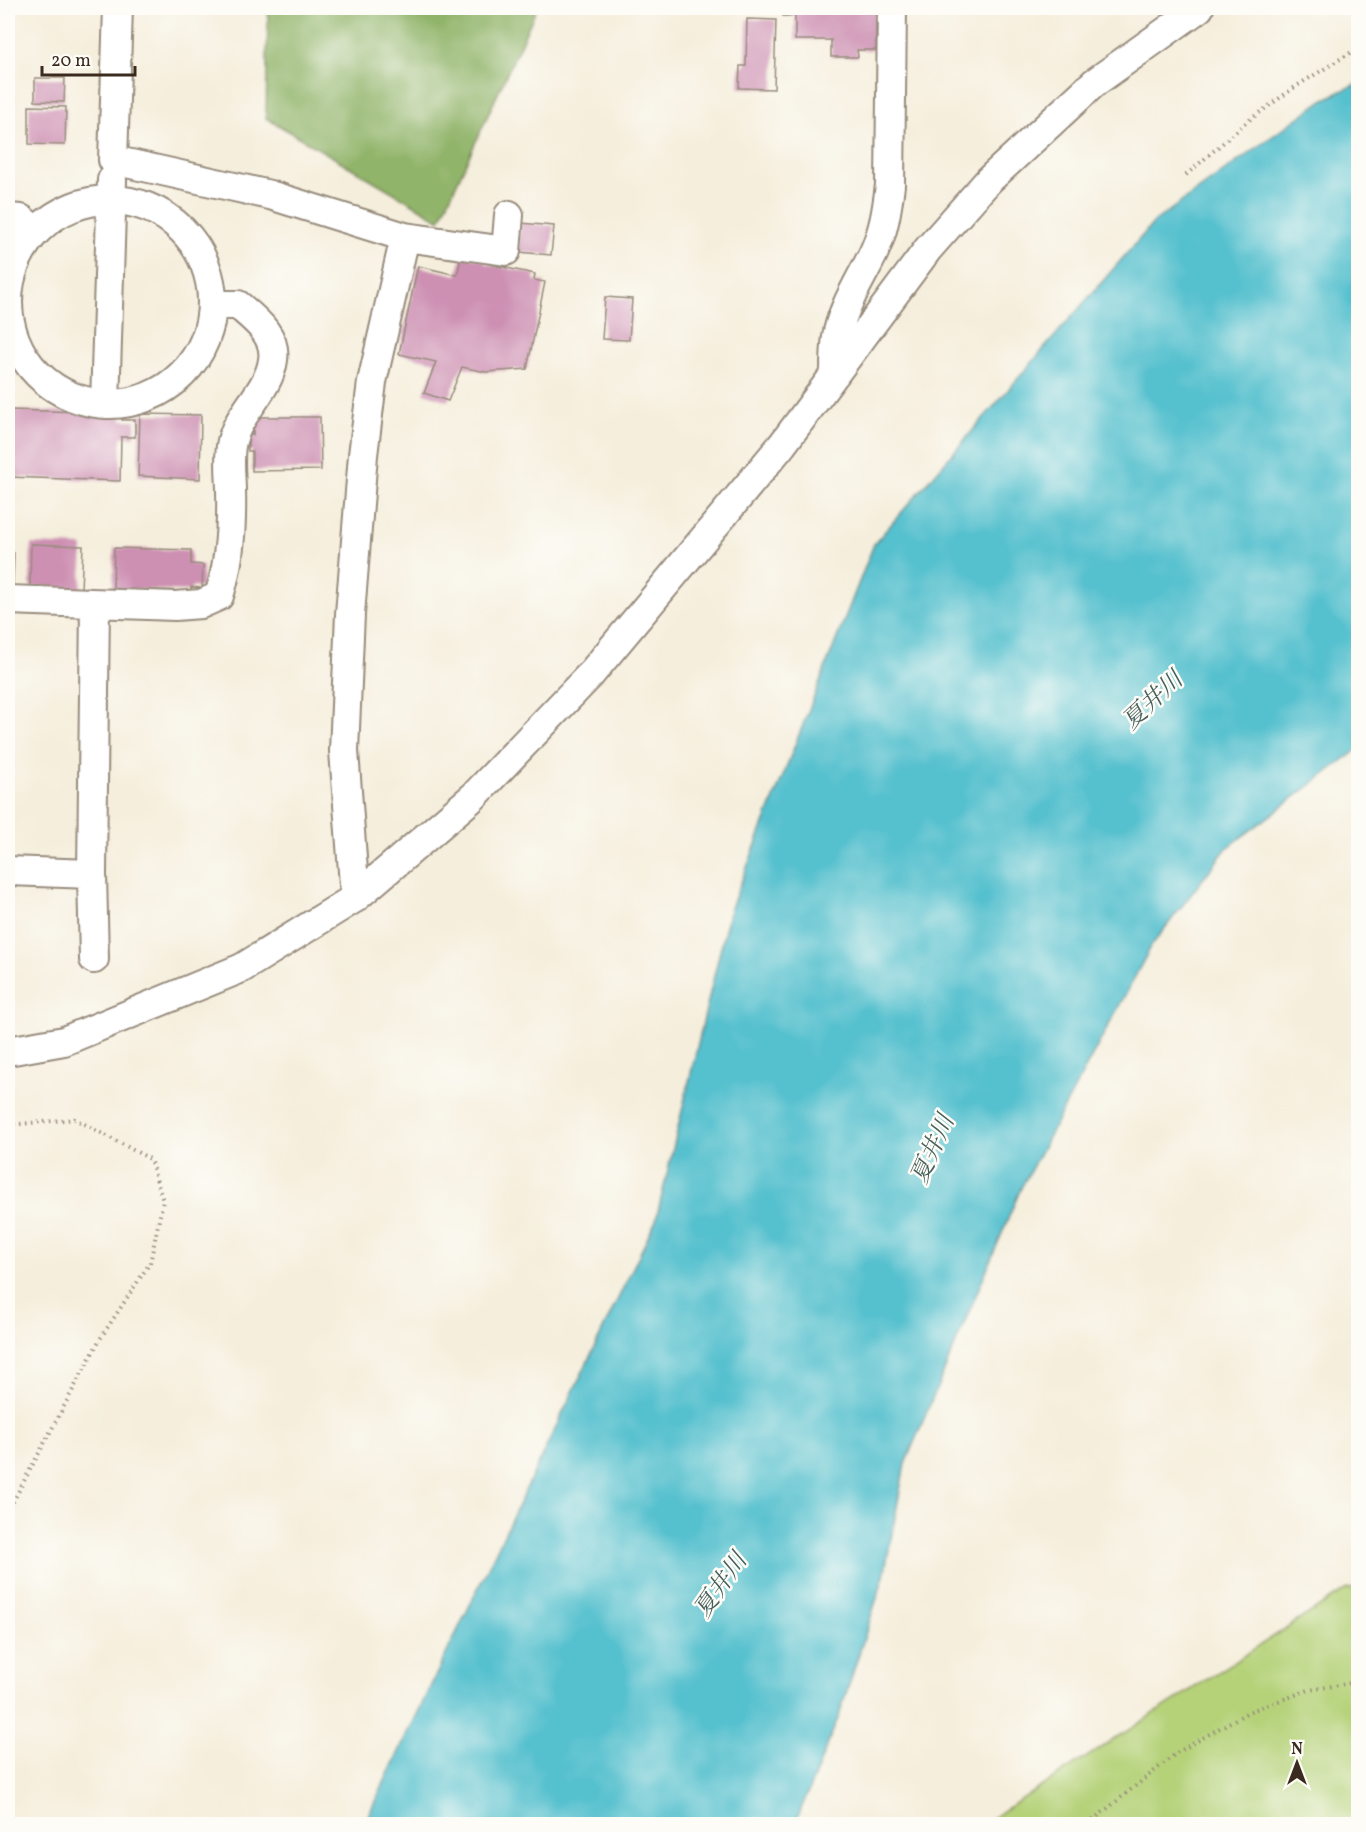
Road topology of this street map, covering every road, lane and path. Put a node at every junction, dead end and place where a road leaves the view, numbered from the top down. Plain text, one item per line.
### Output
1 (118, 8) edge
2 (892, 8) edge
3 (1199, 8) edge
4 (1359, 48) edge
5 (113, 160) junction
6 (1186, 175) dead end
7 (110, 199) junction
8 (509, 215) dead end
9 (8, 218) edge
10 (35, 231) junction
11 (405, 237) junction
12 (213, 305) junction
13 (20, 370) edge
14 (835, 375) junction
15 (105, 404) junction
16 (8, 600) edge
17 (95, 604) junction
18 (8, 871) edge
19 (92, 874) junction
20 (355, 898) junction
21 (94, 959) dead end
22 (8, 1051) edge
23 (8, 1125) edge
24 (8, 1511) edge
25 (1359, 1682) edge
26 (1088, 1824) edge

1 - 5 street
2 - 14 street
3 - 14 street
4 - 6 path
5 - 7 street
5 - 11 street
7 - 10 street
7 - 12 street
7 - 15 street
8 - 11 street
9 - 10 street
10 - 13 street
11 - 20 street
12 - 15 street
12 - 17 street
13 - 15 street
14 - 20 street
16 - 17 street
17 - 19 street
18 - 19 street
19 - 21 street
20 - 22 street
23 - 24 path
25 - 26 path

